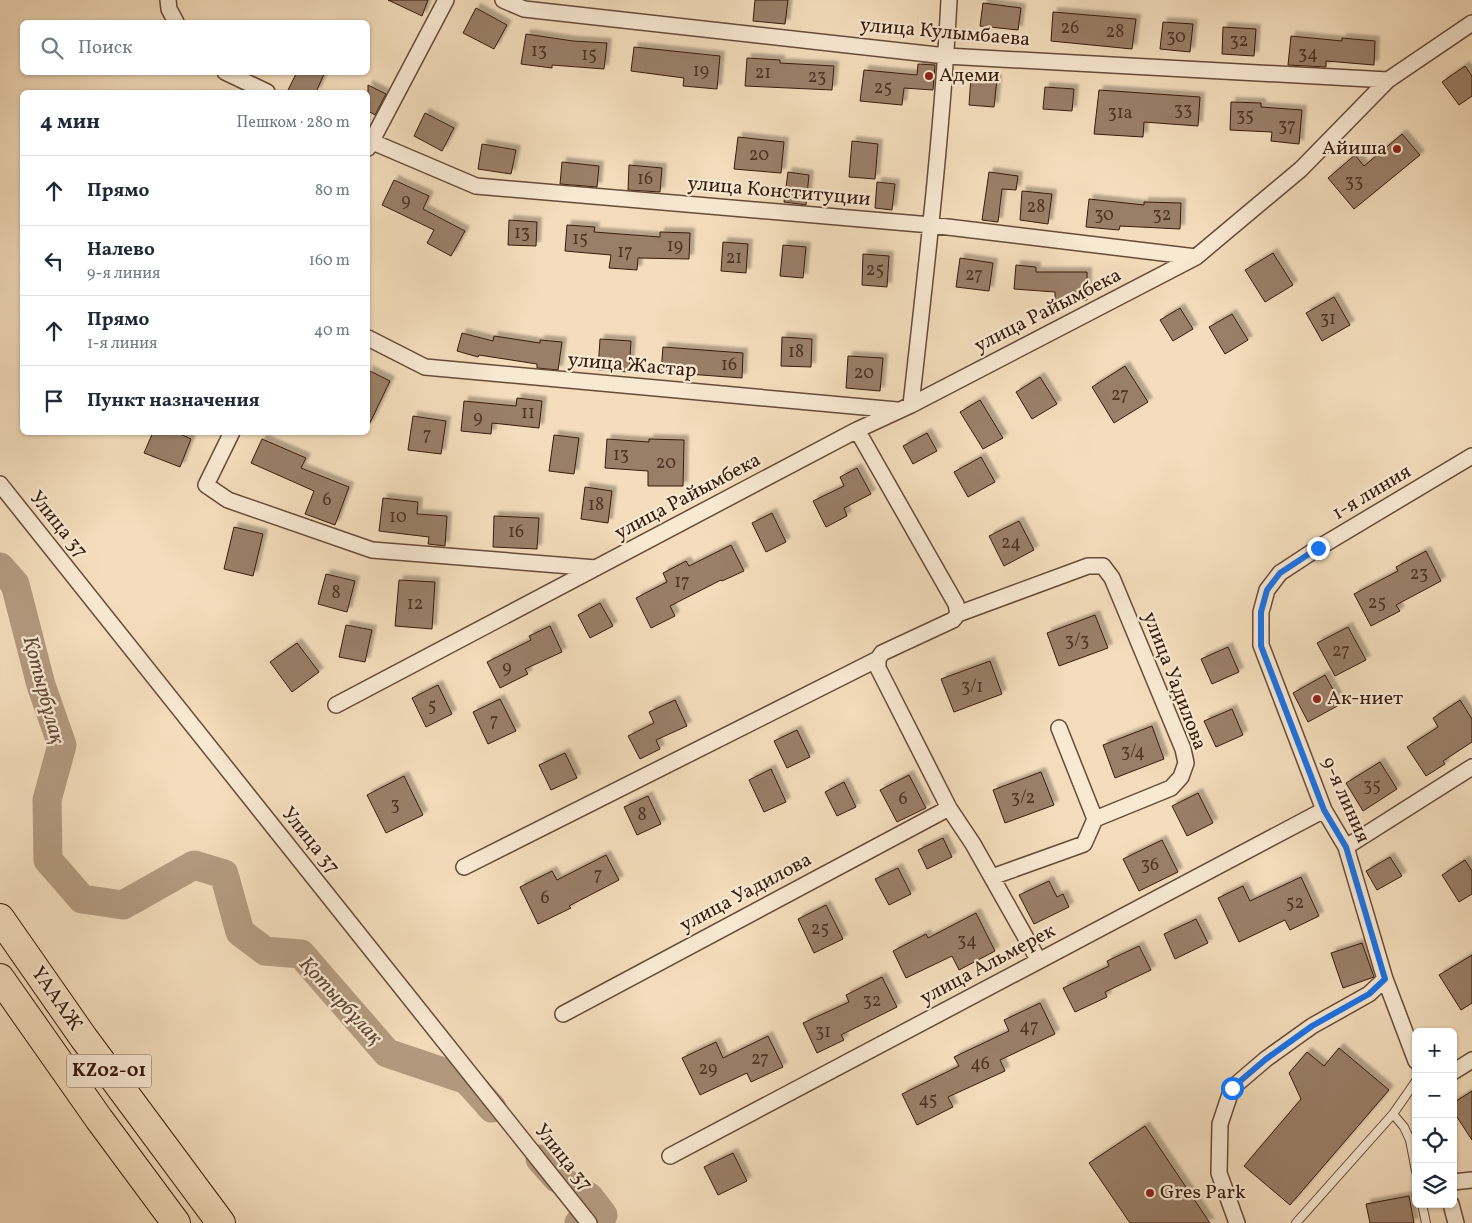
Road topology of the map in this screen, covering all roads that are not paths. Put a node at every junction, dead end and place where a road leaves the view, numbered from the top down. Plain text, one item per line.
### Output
1 (168, 0) edge
2 (446, 0) edge
3 (503, 0) edge
4 (949, 0) edge
5 (175, 20) edge
6 (1472, 23) edge
7 (946, 56) junction
8 (231, 75) edge
9 (1388, 80) junction
10 (263, 90) edge
11 (370, 141) edge
12 (370, 143) edge
13 (931, 224) junction
14 (1196, 257) junction
15 (370, 339) edge
16 (905, 408) junction
17 (857, 430) junction
18 (231, 435) edge
19 (1472, 456) edge
20 (0, 484) edge
21 (596, 568) junction
22 (1261, 612) joint
23 (958, 614) junction
24 (878, 659) junction
25 (336, 705) dead end
26 (1059, 728) dead end
27 (1472, 767) edge
28 (949, 808) junction
29 (1324, 810) junction
30 (1095, 818) junction
31 (1346, 847) junction
32 (464, 867) dead end
33 (992, 877) junction
34 (0, 918) edge
35 (1039, 961) junction
36 (0, 978) edge
37 (1385, 979) junction
38 (563, 1014) dead end
39 (1412, 1050) edge
40 (1472, 1060) edge
41 (1457, 1069) edge
42 (1412, 1087) edge
43 (1393, 1114) junction
44 (670, 1156) dead end
45 (1414, 1163) edge
46 (1472, 1180) edge
47 (1457, 1182) edge
48 (1423, 1208) edge
49 (1453, 1208) edge
50 (176, 1223) edge
51 (221, 1223) edge
52 (589, 1223) edge
53 (1237, 1223) edge
54 (1296, 1223) edge
55 (1426, 1223) edge
56 (1456, 1223) edge

1 - 5 street
2 - 11 street
3 - 7 street, улица Кулымбаева
4 - 7 street
6 - 9 street, улица Райымбека
7 - 9 street, улица Кулымбаева
7 - 13 street
8 - 10 street
9 - 14 street, улица Райымбека
12 - 13 street, улица Конституции
13 - 14 street, улица Конституции
13 - 16 street
14 - 16 street, улица Райымбека
15 - 16 street, улица Жастар
16 - 17 street, улица Райымбека
17 - 21 street, улица Райымбека
17 - 23 street
18 - 21 street
19 - 22 street, 1-я линия
20 - 52 street, Улица 37
21 - 25 street, улица Райымбека
22 - 29 street, 9-я линия
23 - 24 street
23 - 30 street, улица Уадилова
24 - 28 street
24 - 32 street
26 - 30 street
27 - 31 street
28 - 33 street
28 - 38 street, улица Уадилова
29 - 31 street, 9-я линия
29 - 35 street, улица Альмерек
30 - 33 street
31 - 37 street, 9-я линия
33 - 35 street
34 - 51 highway, ҮАААЖ / KZ02-01
35 - 44 street, улица Альмерек
36 - 50 highway, ҮАААЖ / KZ02-01
37 - 39 street, 9-я линия
37 - 53 street
40 - 41 street
42 - 43 lane
43 - 45 lane
43 - 54 lane
46 - 47 street
48 - 55 lane
49 - 56 street

